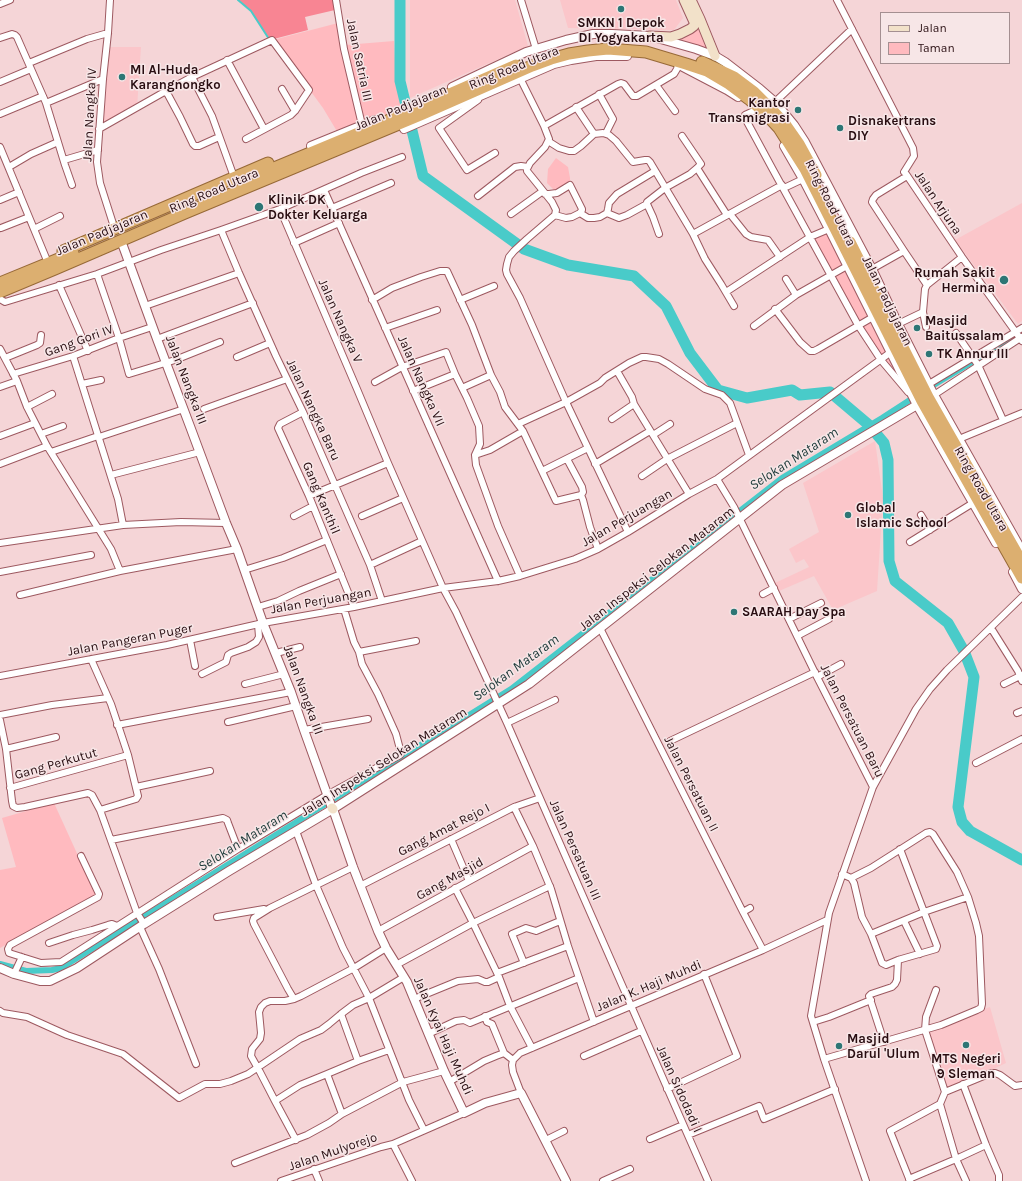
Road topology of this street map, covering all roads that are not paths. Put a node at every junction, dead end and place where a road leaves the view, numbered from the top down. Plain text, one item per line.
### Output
1 (10, 0) edge
2 (110, 0) edge
3 (336, 0) edge
4 (521, 0) edge
5 (684, 0) edge
6 (691, 0) edge
7 (837, 0) edge
8 (0, 4) edge
9 (852, 29) junction
10 (108, 33) junction
11 (650, 36) junction
12 (0, 38) edge
13 (536, 49) junction
14 (715, 56) junction
15 (227, 60) junction
16 (678, 65) junction
17 (30, 66) junction
18 (482, 76) junction
19 (192, 77) junction
20 (103, 78) junction
21 (520, 78) junction
22 (0, 82) edge
23 (656, 85) junction
24 (282, 89) dead end
25 (166, 91) junction
26 (487, 93) junction
27 (599, 94) junction
28 (43, 96) junction
29 (774, 102) junction
30 (46, 103) junction
31 (576, 107) junction
32 (756, 110) junction
33 (295, 111) junction
34 (422, 111) junction
35 (675, 111) dead end
36 (0, 114) edge
37 (401, 120) junction
38 (362, 125) junction
39 (544, 126) junction
40 (99, 129) junction
41 (264, 130) junction
42 (606, 133) junction
43 (594, 134) junction
44 (682, 136) dead end
45 (220, 137) junction
46 (246, 138) dead end
47 (58, 142) junction
48 (548, 142) junction
49 (312, 148) junction
50 (0, 150) edge
51 (98, 150) junction
52 (495, 153) dead end
53 (402, 157) dead end
54 (64, 160) junction
55 (8, 167) junction
56 (528, 167) junction
57 (698, 168) junction
58 (655, 171) junction
59 (907, 176) junction
60 (234, 177) junction
61 (803, 179) junction
62 (390, 183) dead end
63 (72, 185) dead end
64 (783, 187) junction
65 (665, 188) junction
66 (324, 190) junction
67 (19, 192) junction
68 (544, 192) junction
69 (478, 196) dead end
70 (0, 200) edge
71 (818, 202) junction
72 (647, 204) junction
73 (332, 208) junction
74 (280, 209) junction
75 (580, 213) junction
76 (607, 213) junction
77 (511, 214) dead end
78 (729, 214) junction
79 (186, 215) junction
80 (555, 215) junction
81 (60, 216) dead end
82 (29, 217) junction
83 (339, 223) junction
84 (1, 228) edge
85 (34, 229) junction
86 (828, 229) junction
87 (115, 230) junction
88 (221, 230) junction
89 (659, 234) dead end
90 (693, 234) junction
91 (810, 237) junction
92 (294, 243) junction
93 (123, 246) junction
94 (904, 251) junction
95 (780, 257) junction
96 (962, 257) junction
97 (128, 261) junction
98 (51, 263) junction
99 (847, 266) junction
100 (872, 269) junction
101 (40, 271) junction
102 (239, 273) junction
103 (97, 274) junction
104 (831, 275) junction
105 (0, 278) edge
106 (786, 279) dead end
107 (0, 283) edge
108 (59, 285) junction
109 (927, 285) junction
110 (494, 286) dead end
111 (0, 292) edge
112 (726, 292) junction
113 (796, 295) junction
114 (0, 299) edge
115 (372, 300) junction
116 (460, 300) junction
117 (884, 301) junction
118 (253, 303) junction
119 (145, 306) junction
120 (734, 306) dead end
121 (437, 310) dead end
122 (775, 310) junction
123 (923, 312) junction
124 (873, 316) junction
125 (898, 324) junction
126 (858, 325) junction
127 (754, 326) dead end
128 (152, 327) junction
129 (926, 327) dead end
130 (385, 328) junction
131 (1022, 328) edge
132 (956, 333) dead end
133 (42, 335) dead end
134 (1019, 336) edge
135 (119, 338) junction
136 (157, 339) junction
137 (220, 342) dead end
138 (270, 344) junction
139 (0, 349) edge
140 (88, 351) junction
141 (891, 352) junction
142 (72, 356) junction
143 (237, 357) dead end
144 (5, 358) junction
145 (881, 360) junction
146 (975, 362) junction
147 (166, 363) junction
148 (402, 367) junction
149 (617, 371) junction
150 (13, 374) junction
151 (455, 374) junction
152 (491, 375) junction
153 (287, 379) junction
154 (101, 380) dead end
155 (17, 381) junction
156 (375, 382) dead end
157 (82, 384) junction
158 (0, 387) edge
159 (462, 388) junction
160 (413, 391) junction
161 (52, 394) dead end
162 (923, 394) junction
163 (566, 402) junction
164 (634, 404) junction
165 (27, 407) junction
166 (184, 409) junction
167 (204, 409) dead end
168 (303, 412) junction
169 (1020, 413) edge
170 (612, 419) dead end
171 (1003, 420) junction
172 (1022, 421) edge
173 (35, 423) junction
174 (737, 423) junction
175 (518, 424) junction
176 (670, 424) dead end
177 (63, 426) dead end
178 (523, 431) junction
179 (652, 433) junction
180 (41, 434) junction
181 (0, 436) edge
182 (98, 437) junction
183 (952, 440) junction
184 (588, 448) junction
185 (49, 449) junction
186 (200, 452) junction
187 (475, 455) junction
188 (749, 456) junction
189 (567, 459) junction
190 (667, 459) junction
191 (388, 463) junction
192 (0, 464) edge
193 (595, 464) junction
194 (542, 471) junction
195 (111, 476) junction
196 (642, 476) dead end
197 (717, 479) junction
198 (964, 481) junction
199 (335, 486) junction
200 (689, 494) junction
201 (581, 495) junction
202 (309, 496) junction
203 (403, 498) junction
204 (973, 502) junction
205 (313, 506) junction
206 (921, 515) dead end
207 (294, 516) dead end
208 (362, 516) dead end
209 (739, 517) junction
210 (226, 523) junction
211 (123, 525) junction
212 (98, 529) junction
213 (930, 530) junction
214 (628, 532) junction
215 (327, 540) junction
216 (422, 541) junction
217 (910, 542) dead end
218 (0, 543) edge
219 (237, 549) junction
220 (598, 549) junction
221 (1022, 551) edge
222 (90, 555) dead end
223 (1022, 562) edge
224 (370, 565) junction
225 (244, 570) junction
226 (120, 571) junction
227 (0, 572) edge
228 (341, 574) junction
229 (520, 576) junction
230 (1022, 578) edge
231 (498, 581) junction
232 (443, 588) junction
233 (774, 588) junction
234 (1022, 589) edge
235 (763, 594) dead end
236 (20, 595) dead end
237 (1022, 597) edge
238 (382, 601) junction
239 (821, 603) dead end
240 (258, 607) junction
241 (354, 607) junction
242 (344, 609) junction
243 (829, 619) dead end
244 (789, 620) junction
245 (261, 624) junction
246 (600, 628) junction
247 (991, 628) junction
248 (797, 636) junction
249 (190, 640) junction
250 (416, 641) dead end
251 (300, 647) dead end
252 (359, 652) junction
253 (276, 653) junction
254 (91, 659) junction
255 (841, 664) dead end
256 (195, 666) dead end
257 (202, 674) dead end
258 (284, 674) junction
259 (816, 674) junction
260 (0, 676) edge
261 (1021, 678) edge
262 (245, 684) dead end
263 (1004, 684) dead end
264 (291, 692) junction
265 (108, 698) junction
266 (496, 700) junction
267 (555, 700) dead end
268 (296, 706) junction
269 (0, 715) edge
270 (368, 719) dead end
271 (0, 720) edge
272 (228, 722) dead end
273 (507, 723) junction
274 (117, 725) junction
275 (304, 730) junction
276 (56, 737) dead end
277 (1022, 739) edge
278 (670, 741) dead end
279 (6, 749) junction
280 (128, 755) junction
281 (976, 763) dead end
282 (210, 772) dead end
283 (136, 787) junction
284 (873, 787) junction
285 (10, 788) junction
286 (328, 796) junction
287 (540, 798) junction
288 (514, 807) junction
289 (332, 809) junction
290 (100, 810) junction
291 (296, 831) junction
292 (451, 839) junction
293 (111, 840) junction
294 (533, 846) junction
295 (238, 849) junction
296 (900, 849) junction
297 (81, 856) dead end
298 (353, 867) junction
299 (842, 874) junction
300 (851, 878) junction
301 (469, 881) junction
302 (316, 885) junction
303 (360, 886) junction
304 (550, 886) junction
305 (455, 888) junction
306 (968, 897) junction
307 (270, 908) junction
308 (750, 908) dead end
309 (742, 912) junction
310 (924, 912) junction
311 (138, 914) junction
312 (217, 916) dead end
313 (827, 920) junction
314 (560, 921) junction
315 (904, 921) junction
316 (473, 922) junction
317 (142, 924) junction
318 (117, 926) junction
319 (378, 931) junction
320 (871, 934) junction
321 (49, 943) dead end
322 (568, 946) junction
323 (386, 948) junction
324 (763, 950) junction
325 (920, 954) junction
326 (21, 959) junction
327 (898, 960) junction
328 (524, 963) junction
329 (396, 966) junction
330 (0, 968) edge
331 (354, 968) junction
332 (15, 973) junction
333 (704, 974) junction
334 (498, 975) junction
335 (404, 978) junction
336 (579, 978) junction
337 (936, 990) dead end
338 (369, 998) junction
339 (294, 999) junction
340 (414, 999) junction
341 (871, 1000) junction
342 (631, 1005) junction
343 (510, 1006) junction
344 (0, 1011) edge
345 (341, 1014) junction
346 (485, 1016) junction
347 (594, 1022) junction
348 (813, 1022) junction
349 (642, 1030) junction
350 (925, 1030) junction
351 (428, 1034) junction
352 (884, 1042) junction
353 (532, 1048) junction
354 (389, 1050) junction
355 (504, 1053) junction
356 (584, 1056) dead end
357 (824, 1059) junction
358 (512, 1060) junction
359 (358, 1061) junction
360 (196, 1064) dead end
361 (258, 1068) junction
362 (444, 1071) junction
363 (327, 1074) junction
364 (403, 1082) junction
365 (449, 1082) junction
366 (963, 1084) junction
367 (1022, 1085) edge
368 (667, 1089) junction
369 (835, 1089) junction
370 (946, 1092) junction
371 (521, 1093) junction
372 (275, 1101) junction
373 (940, 1104) junction
374 (464, 1113) junction
375 (342, 1114) junction
376 (683, 1125) junction
377 (424, 1130) junction
378 (564, 1132) dead end
379 (688, 1135) junction
380 (650, 1139) dead end
381 (296, 1140) junction
382 (546, 1140) junction
383 (393, 1144) junction
384 (986, 1145) junction
385 (956, 1159) junction
386 (235, 1163) dead end
387 (630, 1169) dead end
388 (314, 1170) junction
389 (910, 1180) edge
390 (282, 1181) edge
391 (319, 1181) edge
392 (412, 1181) edge
393 (566, 1181) edge
394 (603, 1181) edge
395 (708, 1181) edge
396 (866, 1181) edge
397 (966, 1181) edge
398 (1000, 1181) edge

1 - 8 street
2 - 10 street, Jalan Nangka IV
3 - 38 street, Jalan Satria III
4 - 13 street
5 - 11 main road
6 - 14 main road
7 - 9 street
9 - 29 street
9 - 59 street, Jalan Arjuna
10 - 17 street
10 - 20 street, Jalan Nangka IV
11 - 13 street, Ring Road Utara
11 - 14 street, Ring Road Utara
12 - 17 street
13 - 18 street, Ring Road Utara
14 - 29 street, Ring Road Utara
15 - 19 street
15 - 33 street
15 - 41 street
16 - 21 street, Ring Road Utara
16 - 23 street
16 - 32 street, Ring Road Utara
17 - 22 street
17 - 28 street
18 - 34 highway, Jalan Padjajaran
18 - 117 highway, Jalan Padjajaran
19 - 25 street
19 - 45 street
20 - 30 street
20 - 40 street, Jalan Nangka IV
21 - 26 street, Ring Road Utara
21 - 39 street
23 - 27 street
23 - 35 street
24 - 33 street
25 - 40 street
25 - 45 street
26 - 34 street, Ring Road Utara
26 - 52 street
27 - 31 street
27 - 42 street
28 - 30 street
28 - 36 street
29 - 100 street, Ring Road Utara
30 - 47 street
31 - 39 street
31 - 43 street
32 - 61 street, Ring Road Utara
32 - 64 street
33 - 41 street
34 - 37 highway, Jalan Padjajaran
34 - 71 highway, Jalan Padjajaran
37 - 38 street, Ring Road Utara
37 - 49 highway, Jalan Padjajaran
37 - 79 highway, Jalan Padjajaran
38 - 49 street, Ring Road Utara
39 - 48 street
40 - 51 street, Jalan Nangka IV
41 - 46 street
42 - 43 street
42 - 58 street
43 - 48 street
44 - 57 street
45 - 60 street
47 - 54 street
47 - 55 street
48 - 56 street
49 - 60 highway, Ring Road Utara
49 - 98 highway, Jalan Padjajaran
50 - 55 street
51 - 54 street
51 - 87 street, Jalan Nangka IV
53 - 66 street
54 - 63 street
55 - 67 street
56 - 68 street
56 - 69 street
57 - 65 street
57 - 78 street
58 - 65 street
58 - 76 street
59 - 94 street
59 - 96 street, Jalan Arjuna
60 - 87 highway, Ring Road Utara
61 - 64 street
61 - 71 street, Ring Road Utara
62 - 73 street
64 - 78 street
64 - 91 street
65 - 72 street
65 - 90 street
66 - 73 street, Jalan Nangka VII
66 - 74 street
67 - 70 street
67 - 82 street
68 - 75 street
68 - 77 street
68 - 80 street
71 - 86 street, Ring Road Utara
71 - 162 highway, Jalan Padjajaran
72 - 76 street
72 - 89 street
73 - 83 street, Jalan Nangka VII
74 - 88 street
74 - 92 street, Jalan Nangka V
75 - 76 street
75 - 80 street
78 - 90 street
78 - 95 street
79 - 93 highway, Ring Road Utara
79 - 98 highway, Jalan Padjajaran
80 - 163 street
81 - 85 street
82 - 84 street
82 - 85 street
83 - 92 street
83 - 115 street, Jalan Nangka VII
85 - 98 street
86 - 91 street
86 - 99 street, Ring Road Utara
87 - 98 highway, Ring Road Utara
88 - 97 street
88 - 102 street, Jalan Nangka Baru
90 - 112 street
91 - 95 street
91 - 104 street
92 - 191 street, Jalan Nangka V
93 - 97 street, Jalan Nangka III
93 - 114 highway, Ring Road Utara
94 - 100 street
94 - 109 street
95 - 112 street
96 - 109 street
96 - 134 street, Jalan Arjuna
97 - 103 street
97 - 119 street, Jalan Nangka III
98 - 101 highway, Jalan Padjajaran
98 - 105 highway, Ring Road Utara
99 - 104 street
99 - 124 street, Ring Road Utara
100 - 117 street, Ring Road Utara
101 - 107 highway, Jalan Padjajaran
101 - 111 highway, Jalan Padjajaran
102 - 118 street, Jalan Nangka Baru
102 - 119 street
103 - 108 street
103 - 135 street
104 - 113 street
104 - 126 street
106 - 113 street
108 - 114 street
108 - 140 street
109 - 123 street
110 - 116 street
112 - 120 street
113 - 122 street
115 - 116 street
115 - 130 street, Jalan Nangka VII
116 - 152 street
117 - 125 street, Ring Road Utara
117 - 162 highway, Jalan Padjajaran
118 - 136 street
118 - 138 street, Jalan Nangka Baru
119 - 128 street, Jalan Nangka III
121 - 130 street
122 - 126 street
122 - 127 street
123 - 125 street
123 - 129 street
124 - 126 street
124 - 141 street, Ring Road Utara
125 - 162 street, Ring Road Utara
126 - 145 street
128 - 135 street, Gang Gori IV
128 - 136 street, Jalan Nangka III
130 - 148 street, Jalan Nangka VII
131 - 134 street, Jalan Inspeksi Selokan Mataram
132 - 146 street
133 - 144 street
134 - 146 street, Jalan Inspeksi Selokan Mataram
135 - 140 street, Gang Gori IV
135 - 147 street
136 - 147 street, Jalan Nangka III
137 - 147 street
138 - 143 street
138 - 153 street, Jalan Nangka Baru
139 - 144 street
140 - 142 street, Gang Gori IV
141 - 145 street, Jalan Perjuangan
141 - 162 street, Ring Road Utara
142 - 150 street, Gang Gori IV
142 - 157 street
144 - 150 street
145 - 162 street
145 - 188 street, Jalan Perjuangan
146 - 162 street, Jalan Inspeksi Selokan Mataram
146 - 162 street, Jalan Inspeksi Selokan Mataram
146 - 171 street
147 - 166 street, Jalan Nangka III
148 - 151 street
148 - 156 street
148 - 160 street, Jalan Nangka VII
149 - 163 street
149 - 164 street
149 - 174 street
150 - 155 street
151 - 159 street
151 - 160 street
152 - 159 street
152 - 175 street
153 - 167 street
153 - 168 street, Jalan Nangka Baru
154 - 157 street
155 - 158 street
155 - 165 street
157 - 182 street
159 - 187 street
160 - 231 street, Jalan Nangka VII
161 - 165 street
162 - 183 street, Ring Road Utara
162 - 183 highway, Jalan Padjajaran
162 - 198 street, Ring Road Utara
162 - 209 street, Jalan Inspeksi Selokan Mataram
163 - 175 street
163 - 184 street
164 - 170 street
164 - 179 street
165 - 173 street
166 - 182 street
166 - 186 street, Jalan Nangka III
168 - 199 street, Jalan Nangka Baru
168 - 202 street, Gang Kanthil
169 - 171 street
169 - 172 street
171 - 183 street
173 - 180 street
173 - 181 street
174 - 188 street
174 - 190 street
175 - 178 street
176 - 179 street
177 - 180 street
178 - 187 street
178 - 194 street
179 - 190 street
179 - 193 street
180 - 185 street
182 - 185 street
182 - 195 street
183 - 198 highway, Jalan Padjajaran
183 - 221 street, Ring Road Utara
183 - 223 highway, Jalan Padjajaran
184 - 189 street
184 - 193 street
185 - 192 street
185 - 212 street
186 - 195 street
186 - 210 street, Jalan Nangka III
187 - 229 street
188 - 197 street, Jalan Perjuangan
189 - 194 street
189 - 201 street
190 - 196 street
190 - 200 street
191 - 199 street
191 - 203 street, Jalan Nangka V
193 - 214 street
194 - 201 street
195 - 211 street
197 - 200 street, Jalan Perjuangan
197 - 209 street, Jalan Persatuan Baru
198 - 204 street, Ring Road Utara
198 - 230 highway, Jalan Padjajaran
199 - 202 street
199 - 224 street, Jalan Nangka Baru
200 - 214 street, Jalan Perjuangan
201 - 220 street
202 - 205 street, Gang Kanthil
203 - 208 street
203 - 216 street, Jalan Nangka V
204 - 213 street
204 - 234 street, Ring Road Utara
205 - 207 street
205 - 215 street, Gang Kanthil
206 - 213 street
209 - 233 street, Jalan Persatuan Baru
209 - 246 street, Jalan Inspeksi Selokan Mataram
210 - 211 street
210 - 219 street, Jalan Nangka III
211 - 212 street
212 - 218 street
212 - 226 street
213 - 217 street
214 - 220 street, Jalan Perjuangan
215 - 225 street
215 - 228 street, Gang Kanthil
216 - 224 street
216 - 232 street, Jalan Nangka V
219 - 225 street, Jalan Nangka III
219 - 226 street
220 - 229 street, Jalan Perjuangan
222 - 227 street
224 - 238 street, Jalan Nangka Baru
225 - 240 street, Jalan Nangka III
226 - 236 street
228 - 240 street
228 - 241 street, Gang Kanthil
229 - 231 street, Jalan Perjuangan
231 - 232 street, Jalan Perjuangan
232 - 238 street, Jalan Perjuangan
232 - 266 street
233 - 235 street
233 - 244 street, Jalan Persatuan Baru
237 - 247 street
238 - 241 street, Jalan Perjuangan
239 - 244 street
240 - 245 street, Jalan Nangka III
241 - 242 street, Jalan Perjuangan
242 - 245 street, Jalan Perjuangan
242 - 252 street
243 - 248 street
244 - 248 street, Jalan Persatuan Baru
245 - 249 street, Jalan Pangeran Puger
245 - 253 street, Jalan Nangka III
245 - 257 street
246 - 266 street, Jalan Inspeksi Selokan Mataram
246 - 309 street, Jalan Persatuan II
247 - 261 street
247 - 284 street
248 - 259 street, Jalan Persatuan Baru
249 - 254 street, Jalan Pangeran Puger
249 - 256 street
250 - 252 street
251 - 253 street
252 - 286 street
253 - 258 street, Jalan Nangka III
254 - 260 street, Jalan Pangeran Puger
254 - 265 street
255 - 259 street
258 - 262 street
258 - 264 street, Jalan Nangka III
259 - 278 street
259 - 284 street, Jalan Persatuan Baru
261 - 263 street
264 - 268 street, Jalan Nangka III
264 - 274 street
265 - 269 street
265 - 274 street
266 - 273 street, Jalan Persatuan III
266 - 289 street, Jalan Inspeksi Selokan Mataram
267 - 273 street
268 - 272 street
268 - 275 street, Jalan Nangka III
270 - 275 street
271 - 279 street, Gang Perkutut
273 - 287 street, Jalan Persatuan III
274 - 280 street
275 - 286 street, Jalan Nangka III
276 - 279 street
277 - 281 street
279 - 285 street, Gang Perkutut
280 - 283 street
280 - 285 street, Gang Perkutut
282 - 283 street
283 - 290 street
284 - 299 street, Jalan Persatuan Baru
285 - 290 street
286 - 289 street, Jalan Nangka III
286 - 295 street
287 - 288 street, Gang Amat Rejo I
287 - 342 street, Jalan Persatuan III
288 - 292 street, Gang Amat Rejo I
288 - 294 street
289 - 291 street, Jalan Inspeksi Selokan Mataram
289 - 298 street, Jalan Nangka III
290 - 293 street
291 - 302 street
291 - 317 street, Jalan Inspeksi Selokan Mataram
292 - 301 street
292 - 303 street, Gang Amat Rejo I
293 - 295 street
293 - 311 street
294 - 301 street, Gang Masjid
294 - 304 street
295 - 311 street
296 - 300 street
296 - 306 street
296 - 310 street
297 - 326 street
298 - 302 street
298 - 303 street, Jalan Kyai Haji Muhdi
299 - 300 street
299 - 313 street, Jalan Persatuan Baru
300 - 320 street
301 - 305 street, Gang Masjid
302 - 307 street
302 - 331 street
303 - 319 street, Jalan Kyai Haji Muhdi
304 - 314 street
304 - 316 street
305 - 316 street
305 - 319 street, Gang Masjid
306 - 310 street
306 - 350 street
307 - 312 street
307 - 339 street
308 - 309 street
309 - 324 street, Jalan Persatuan II
310 - 315 street
310 - 325 street
311 - 317 street
311 - 318 street
313 - 324 street, Jalan K. Haji Muhdi
313 - 348 street, Jalan Persatuan Baru
314 - 322 street
314 - 328 street
315 - 320 street
315 - 325 street
316 - 329 street
316 - 334 street
317 - 332 street, Jalan Inspeksi Selokan Mataram
317 - 360 street
318 - 321 street
318 - 326 street
319 - 323 street, Jalan Kyai Haji Muhdi
320 - 327 street
322 - 328 street
322 - 336 street
323 - 329 street, Jalan Kyai Haji Muhdi
323 - 331 street
324 - 333 street, Jalan K. Haji Muhdi
325 - 327 street
326 - 332 street
327 - 341 street
328 - 334 street
329 - 335 street, Jalan Kyai Haji Muhdi
330 - 332 street, Jalan Inspeksi Selokan Mataram
331 - 338 street
331 - 339 street
333 - 342 street, Jalan K. Haji Muhdi
333 - 368 street
334 - 340 street
334 - 343 street
335 - 338 street
335 - 340 street, Jalan Kyai Haji Muhdi
336 - 343 street
336 - 347 street
337 - 350 street
338 - 345 street
338 - 354 street
339 - 361 street
340 - 351 street, Jalan Kyai Haji Muhdi
341 - 348 street
341 - 352 street
342 - 347 street, Jalan K. Haji Muhdi
342 - 349 street, Jalan Sidodadi I
343 - 346 street
343 - 353 street
344 - 361 street
345 - 359 street
345 - 361 street
346 - 351 street
346 - 355 street
347 - 353 street, Jalan K. Haji Muhdi
348 - 357 street, Jalan Persatuan Baru
349 - 356 street
349 - 368 street, Jalan Sidodadi I
350 - 352 street
350 - 370 street
351 - 362 street, Jalan Kyai Haji Muhdi
352 - 357 street
353 - 358 street, Jalan K. Haji Muhdi
354 - 359 street
354 - 364 street
355 - 358 street
355 - 365 street
357 - 369 street, Jalan Persatuan Baru
358 - 371 street
359 - 363 street
361 - 372 street
362 - 364 street
362 - 365 street, Jalan Kyai Haji Muhdi
363 - 372 street
363 - 375 street
364 - 375 street
364 - 377 street
365 - 374 street, Jalan Kyai Haji Muhdi
366 - 367 street
366 - 370 street
366 - 384 street
368 - 376 street, Jalan Sidodadi I
369 - 379 street
369 - 396 street, Jalan Persatuan Baru
370 - 373 street
371 - 374 street, Jalan Kyai Haji Muhdi
371 - 382 street
372 - 381 street
373 - 385 street
373 - 389 street
374 - 377 street, Jalan Mulyorejo
375 - 381 street
376 - 379 street, Jalan Sidodadi I
376 - 380 street
377 - 383 street, Jalan Mulyorejo
378 - 382 street
379 - 395 street, Jalan Sidodadi I
381 - 386 street
382 - 393 street
383 - 388 street, Jalan Mulyorejo
383 - 392 street
384 - 385 street
384 - 398 street
385 - 389 street
385 - 397 street
387 - 394 street
388 - 390 street, Jalan Mulyorejo
388 - 391 street

